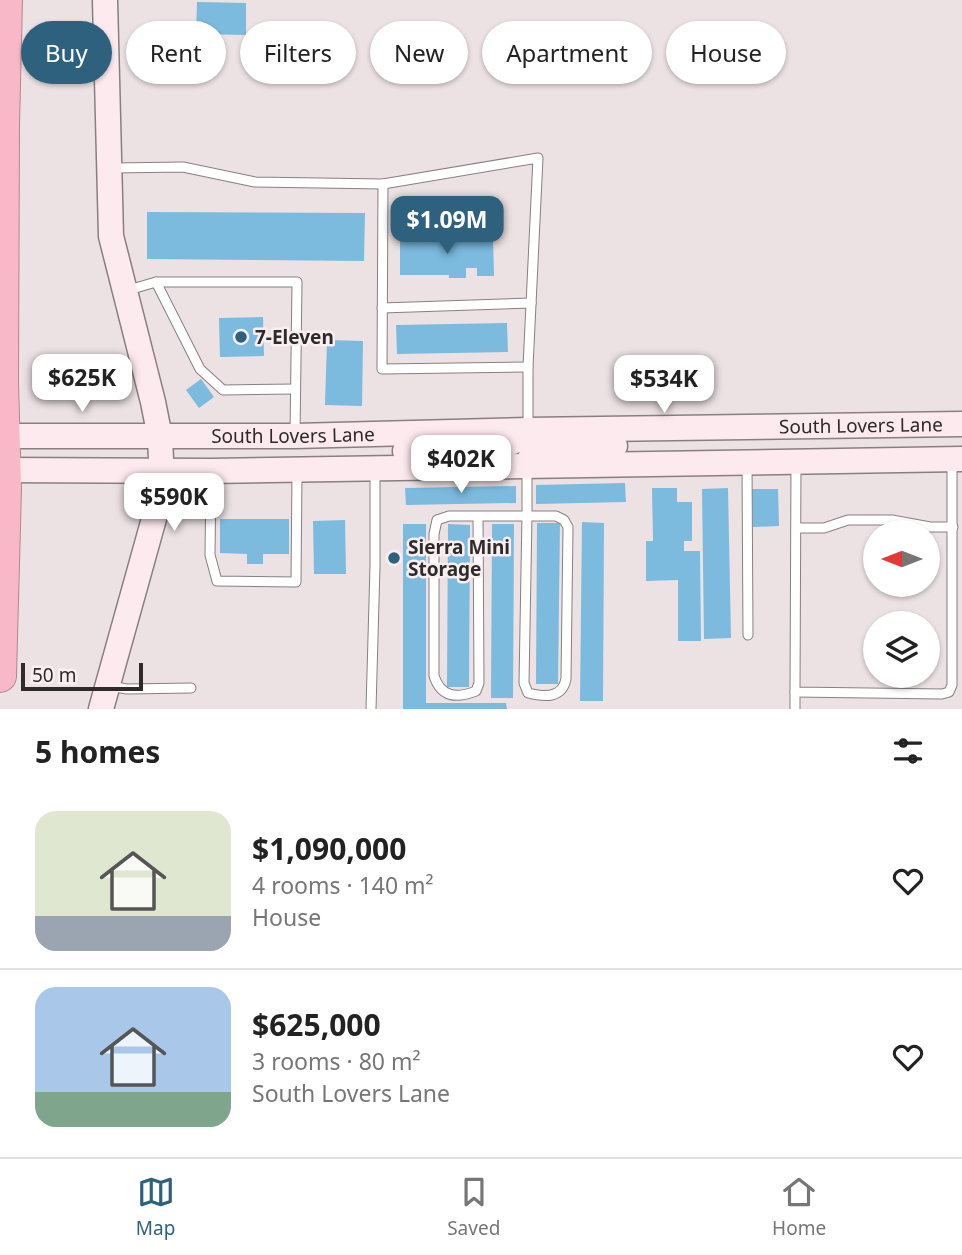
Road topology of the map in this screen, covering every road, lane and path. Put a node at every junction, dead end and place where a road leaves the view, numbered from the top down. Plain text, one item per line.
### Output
1 (6, 0) edge
2 (105, 0) edge
3 (109, 168) junction
4 (383, 184) junction
5 (156, 282) junction
6 (124, 291) junction
7 (531, 303) junction
8 (382, 308) junction
9 (528, 367) junction
10 (295, 389) junction
11 (962, 425) edge
12 (698, 429) junction
13 (528, 430) junction
14 (3, 436) junction
15 (295, 436) junction
16 (160, 437) junction
17 (957, 459) edge
18 (796, 460) junction
19 (747, 461) junction
20 (527, 466) junction
21 (375, 468) junction
22 (3, 470) junction
23 (297, 470) junction
24 (160, 471) junction
25 (212, 471) junction
26 (527, 515) junction
27 (478, 516) junction
28 (953, 527) junction
29 (797, 528) junction
30 (748, 635) dead end
31 (0, 676) edge
32 (191, 688) dead end
33 (795, 692) junction
34 (104, 698) edge
35 (371, 709) edge
36 (795, 709) edge

1 - 14 highway
2 - 3 main road
3 - 4 lane
3 - 6 main road
4 - 7 lane
4 - 8 lane
5 - 6 lane
5 - 10 lane
5 - 10 lane
6 - 16 main road
7 - 8 lane
7 - 9 lane
8 - 9 lane
9 - 13 lane
10 - 15 lane
11 - 12 main road, South Lovers Lane
12 - 13 main road, South Lovers Lane
12 - 20 main road
13 - 15 main road, South Lovers Lane
13 - 21 main road
14 - 16 main road, South Lovers Lane
14 - 22 highway
15 - 16 main road, South Lovers Lane
16 - 24 main road
17 - 18 main road, South Lovers Lane
17 - 28 lane
18 - 19 main road, South Lovers Lane
18 - 29 lane
19 - 20 main road, South Lovers Lane
19 - 30 lane
20 - 21 main road, South Lovers Lane
20 - 26 lane
21 - 23 main road, South Lovers Lane
21 - 35 lane
22 - 24 main road, South Lovers Lane
22 - 31 highway
23 - 25 main road, South Lovers Lane
23 - 25 lane
24 - 25 main road, South Lovers Lane
24 - 34 main road
26 - 26 lane
26 - 27 lane
27 - 27 lane
28 - 29 lane
28 - 33 lane
29 - 33 lane
32 - 34 lane
33 - 36 lane

